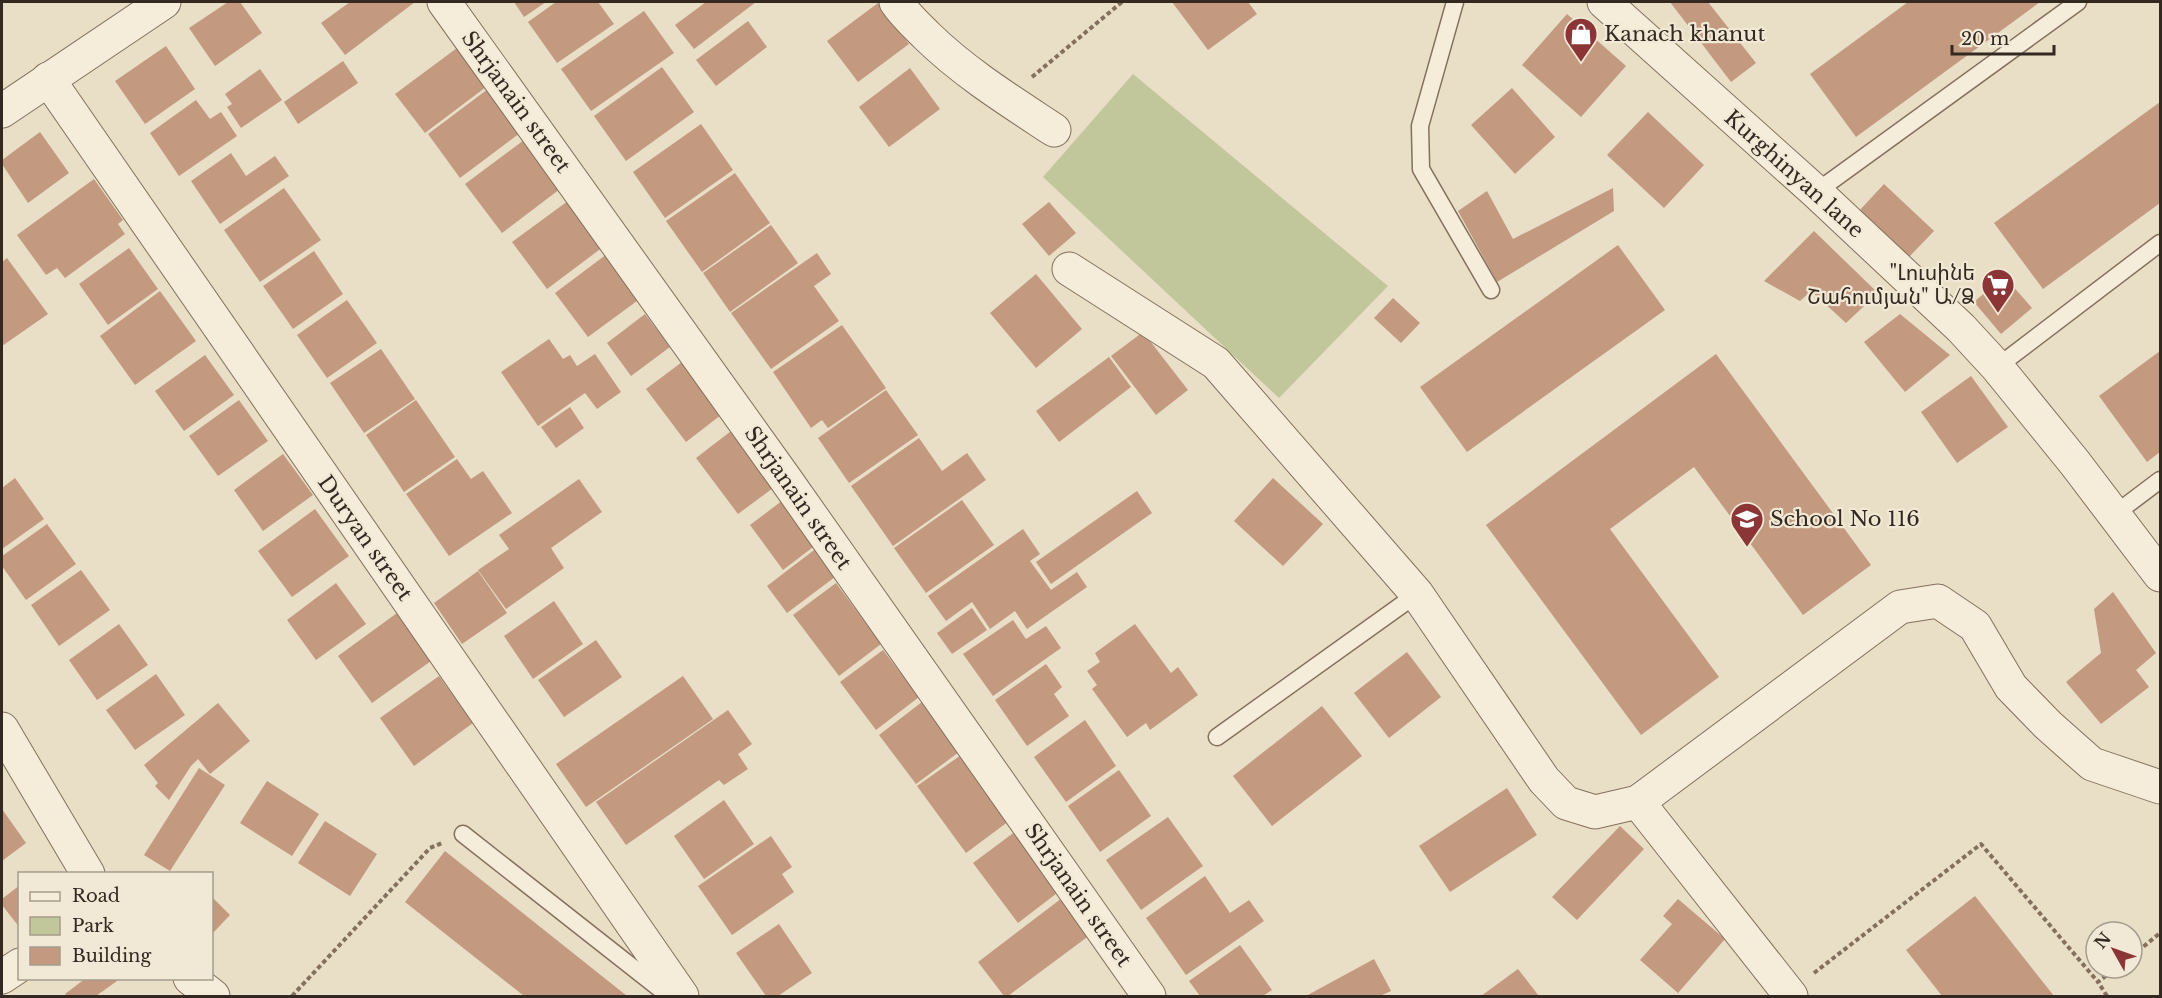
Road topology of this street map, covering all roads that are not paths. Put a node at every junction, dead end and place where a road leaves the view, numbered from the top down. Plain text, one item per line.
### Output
1 (164, 2) edge
2 (444, 2) edge
3 (896, 2) edge
4 (1455, 2) edge
5 (1604, 2) edge
6 (2078, 2) edge
7 (48, 79) junction
8 (2, 111) edge
9 (1054, 130) dead end
10 (1816, 192) junction
11 (2160, 243) edge
12 (1069, 269) dead end
13 (1491, 290) dead end
14 (1997, 367) junction
15 (2160, 480) edge
16 (2115, 514) junction
17 (2160, 574) edge
18 (1417, 594) junction
19 (2, 729) edge
20 (1217, 737) dead end
21 (2160, 787) edge
22 (1638, 802) junction
23 (463, 834) road end
24 (87, 872) edge
25 (18, 966) edge
26 (2, 977) edge
27 (193, 980) edge
28 (1790, 995) edge
29 (213, 996) edge
30 (669, 996) edge
31 (682, 996) edge
32 (1149, 996) edge

1 - 7 street
2 - 32 street, Shrjanain street
3 - 9 street
4 - 13 lane
5 - 10 street, Kurghinyan lane
6 - 10 lane
7 - 8 street
7 - 31 street, Duryan street
10 - 14 street, Kurghinyan lane
11 - 14 lane
12 - 18 street
14 - 16 street, Kurghinyan lane
15 - 16 lane
16 - 17 street, Kurghinyan lane
18 - 20 lane
18 - 22 street
19 - 24 street
21 - 22 street
22 - 28 street
23 - 30 lane
25 - 26 street
27 - 29 street

